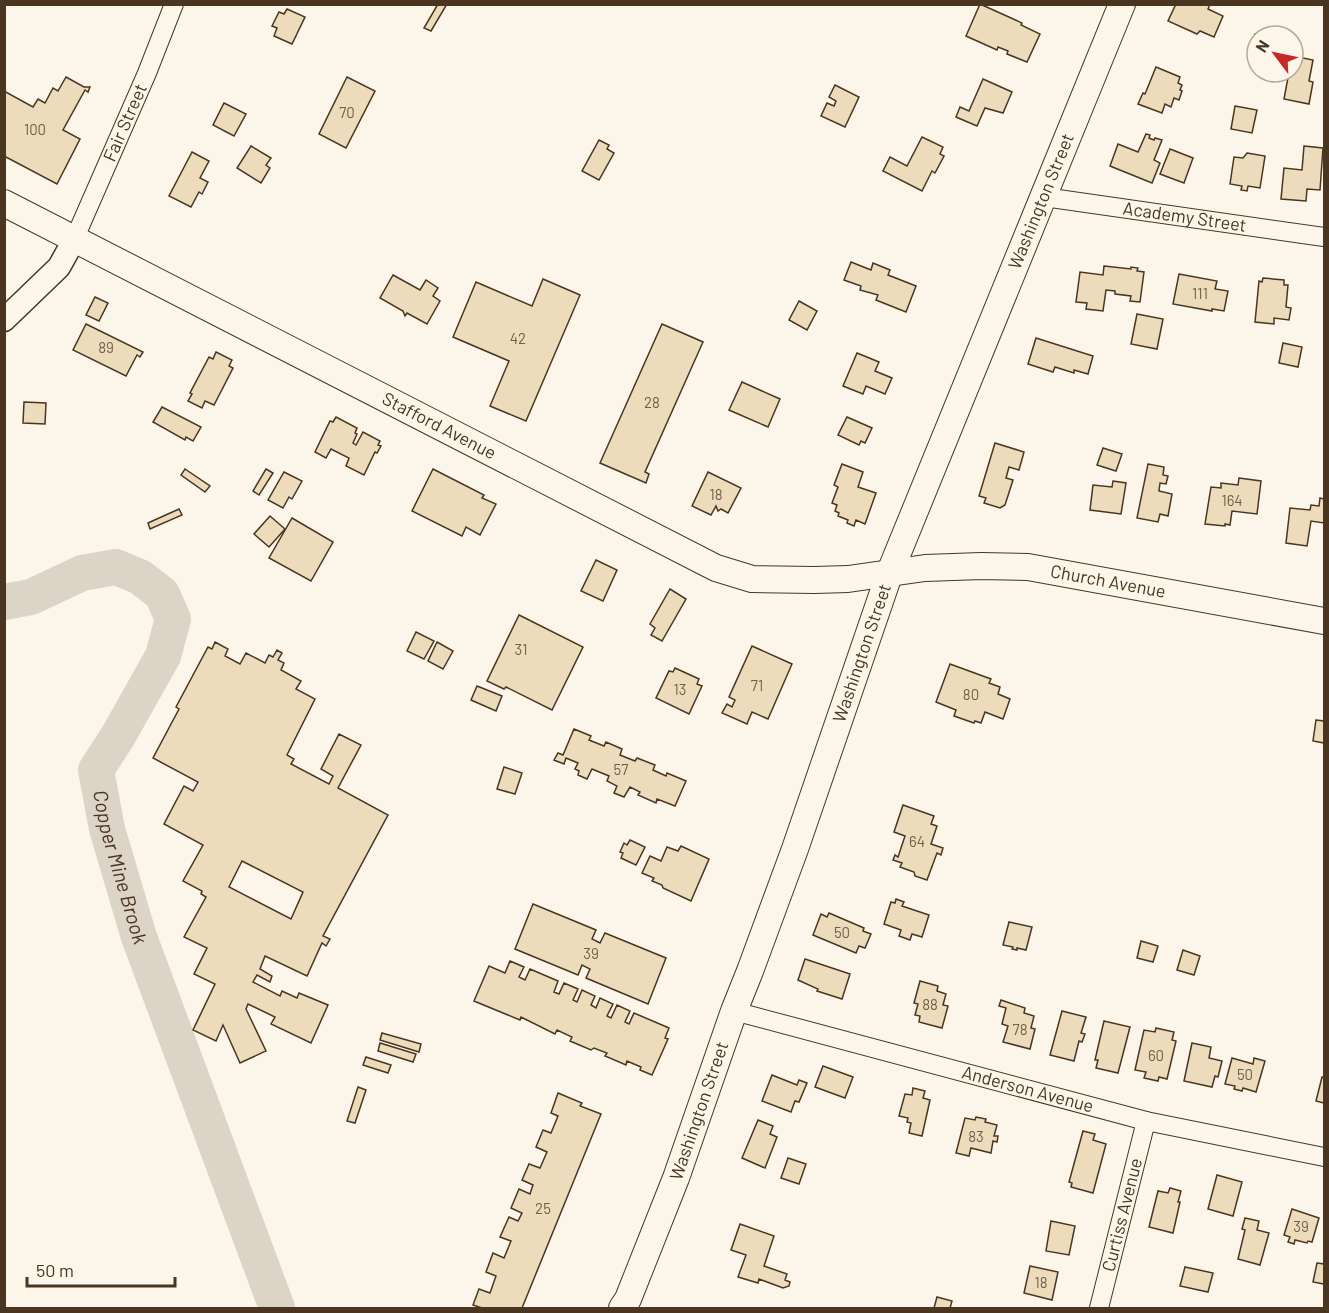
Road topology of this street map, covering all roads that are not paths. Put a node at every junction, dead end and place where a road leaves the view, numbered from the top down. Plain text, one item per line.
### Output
1 (174, 4) edge
2 (1122, 4) edge
3 (1044, 197) junction
4 (4, 203) edge
5 (1324, 237) edge
6 (74, 240) junction
7 (4, 320) edge
8 (890, 572) junction
9 (1324, 621) edge
10 (734, 1011) junction
11 (1146, 1121) junction
12 (1324, 1157) edge
13 (622, 1308) edge
14 (1099, 1308) edge

1 - 6 street, Fair Street
2 - 3 main road, Washington Street
3 - 5 street, Academy Street
3 - 8 main road, Washington Street
4 - 6 main road, Stafford Avenue
6 - 7 street
6 - 8 main road, Stafford Avenue
8 - 9 main road, Church Avenue
8 - 10 main road, Washington Street
10 - 11 street, Anderson Avenue
10 - 13 main road, Washington Street
11 - 12 street, Anderson Avenue
11 - 14 street, Curtiss Avenue

